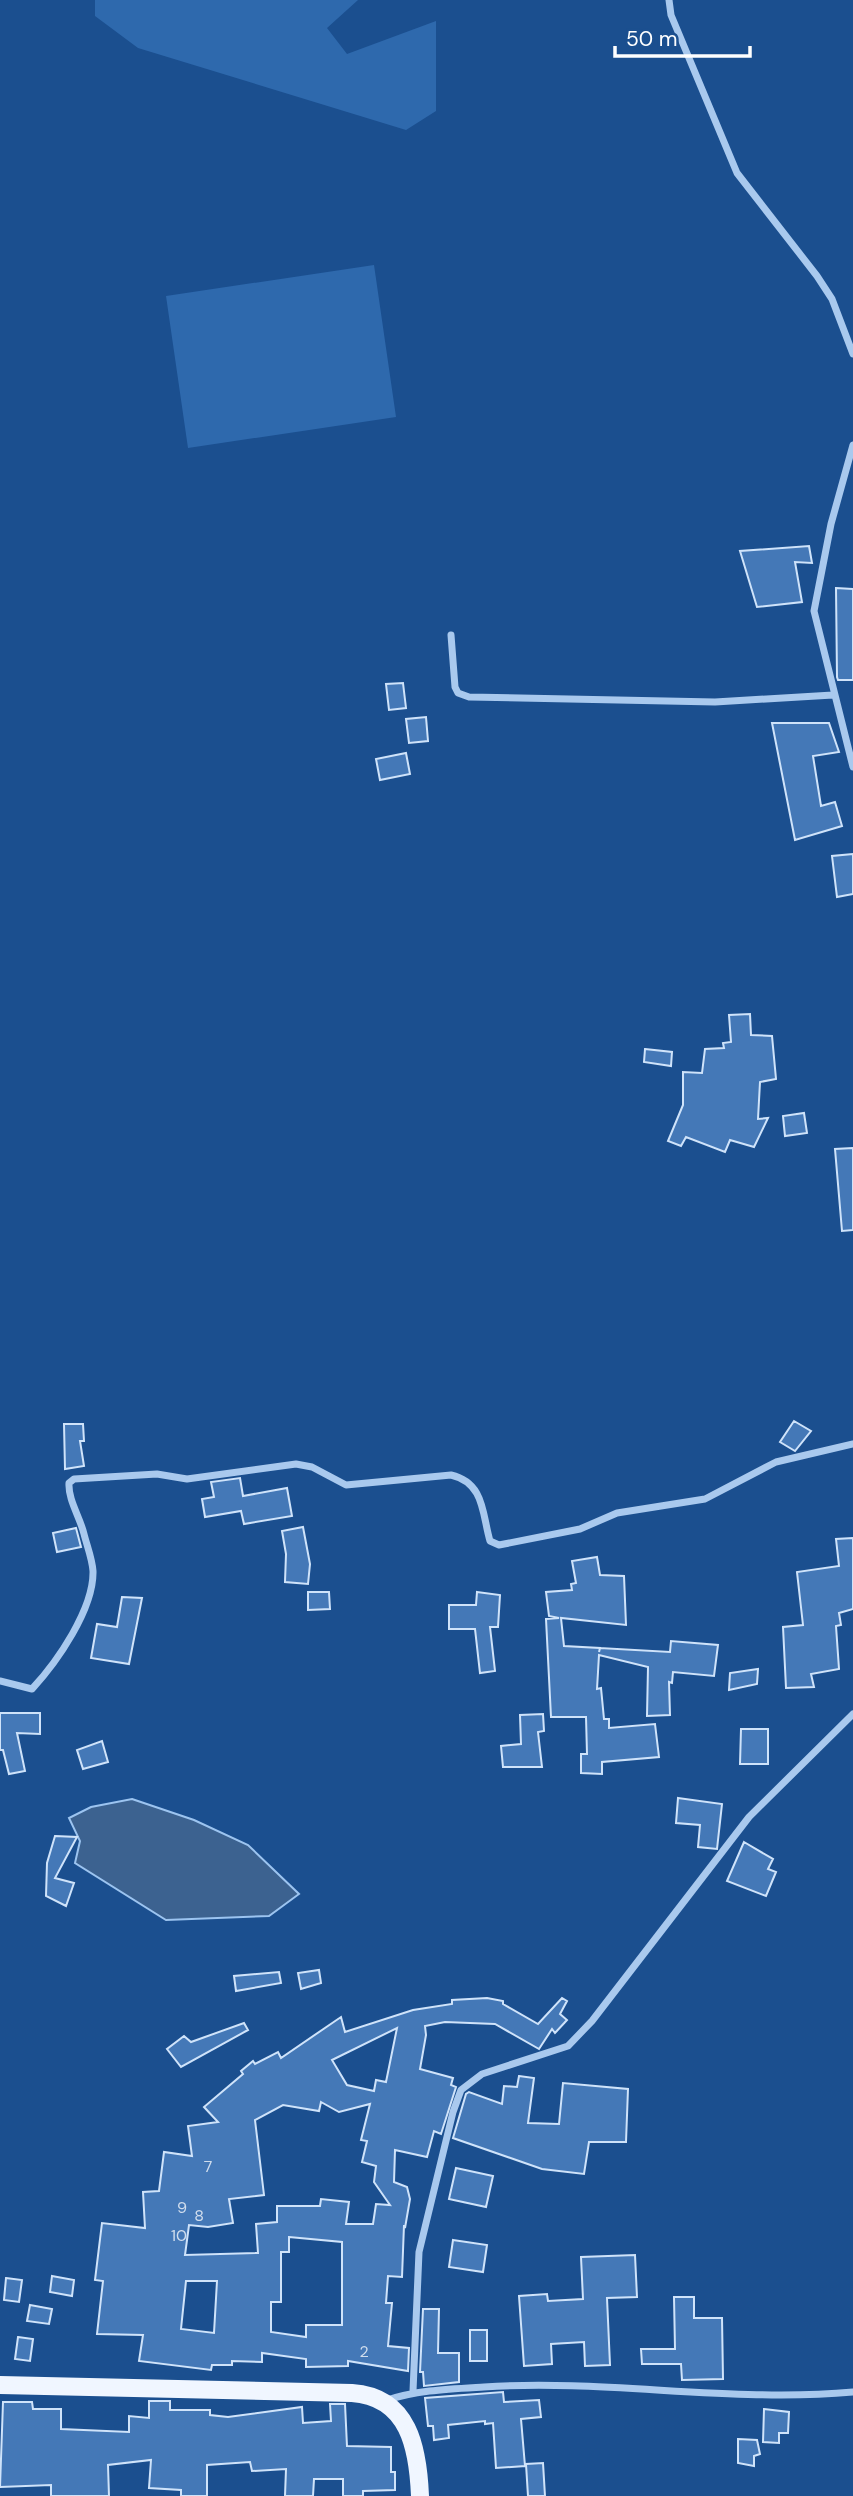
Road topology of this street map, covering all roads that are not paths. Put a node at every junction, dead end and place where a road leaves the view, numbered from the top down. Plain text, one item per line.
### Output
1 (669, 0) edge
2 (853, 354) edge
3 (853, 445) edge
4 (451, 635) dead end
5 (833, 695) junction
6 (853, 767) edge
7 (853, 1444) edge
8 (0, 1681) edge
9 (853, 1714) edge
10 (0, 2385) edge
11 (412, 2391) junction
12 (853, 2392) edge
13 (384, 2401) junction
14 (420, 2496) edge

1 - 2 street
3 - 5 street
4 - 5 street
5 - 6 street
7 - 8 street
9 - 11 street
10 - 13 main road
11 - 12 street
11 - 13 street
13 - 14 main road

